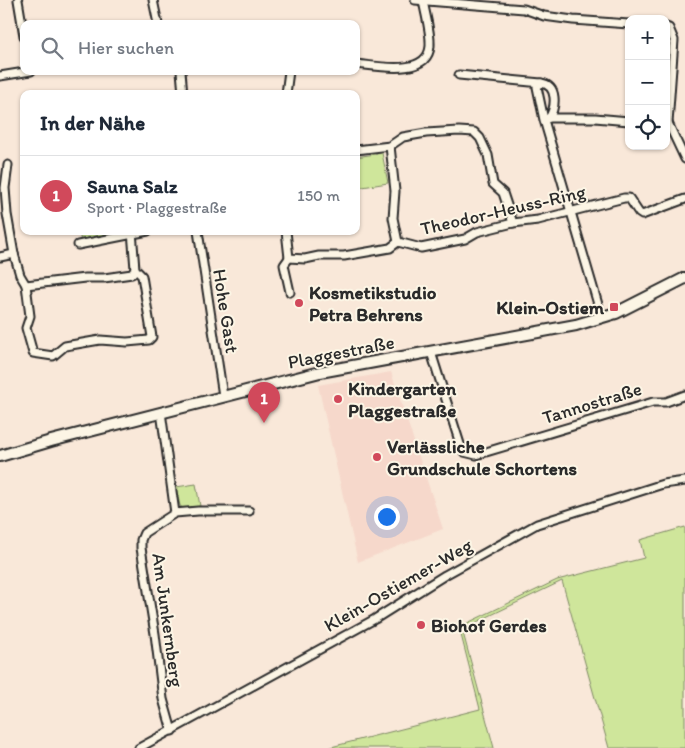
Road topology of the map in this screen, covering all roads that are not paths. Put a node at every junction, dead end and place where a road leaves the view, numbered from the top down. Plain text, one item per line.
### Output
1 (18, 0) edge
2 (153, 0) edge
3 (415, 0) edge
4 (423, 0) edge
5 (21, 20) edge
6 (157, 20) edge
7 (625, 24) edge
8 (670, 30) edge
9 (360, 64) edge
10 (20, 73) edge
11 (181, 75) edge
12 (288, 75) edge
13 (459, 75) dead end
14 (0, 76) edge
15 (541, 83) junction
16 (183, 90) edge
17 (287, 90) edge
18 (670, 105) edge
19 (547, 119) junction
20 (625, 121) edge
21 (670, 129) edge
22 (390, 146) junction
23 (360, 150) edge
24 (685, 159) edge
25 (8, 165) dead end
26 (685, 199) edge
27 (571, 212) junction
28 (514, 223) junction
29 (122, 235) edge
30 (132, 235) edge
31 (199, 235) edge
32 (286, 235) edge
33 (398, 242) junction
34 (78, 244) dead end
35 (14, 254) junction
36 (0, 258) edge
37 (289, 258) junction
38 (135, 269) junction
39 (685, 278) edge
40 (26, 285) junction
41 (290, 292) dead end
42 (602, 318) junction
43 (431, 352) junction
44 (223, 396) junction
45 (685, 396) edge
46 (160, 412) junction
47 (0, 456) edge
48 (685, 481) edge
49 (249, 511) dead end
50 (175, 513) junction
51 (172, 731) junction
52 (139, 748) edge

1 - 5 street
2 - 6 street
3 - 4 street
4 - 7 street
4 - 9 street
8 - 18 street
10 - 14 street
11 - 16 street
12 - 17 street
13 - 15 street
15 - 19 street
15 - 19 street
19 - 20 street
19 - 27 street
21 - 24 street
22 - 23 street
22 - 28 street
22 - 33 street
25 - 35 street
26 - 27 street, Theodor-Heuss-Ring
27 - 28 street, Theodor-Heuss-Ring
27 - 42 street
28 - 33 street, Theodor-Heuss-Ring
29 - 34 street
30 - 38 street
31 - 44 street, Hohe Gast
32 - 37 street
33 - 37 street, Theodor-Heuss-Ring
35 - 36 street
35 - 40 street
37 - 41 street
38 - 40 street
38 - 40 street
39 - 42 street, Plaggestraße
42 - 43 street, Plaggestraße
43 - 44 street, Plaggestraße
43 - 45 street, Tannostraße
44 - 46 street, Plaggestraße
46 - 47 street, Plaggestraße
46 - 50 street
48 - 51 street, Klein-Ostiemer-Weg
49 - 50 street
50 - 51 street, Am Junkernberg
51 - 52 street, Klein-Ostiemer-Weg

